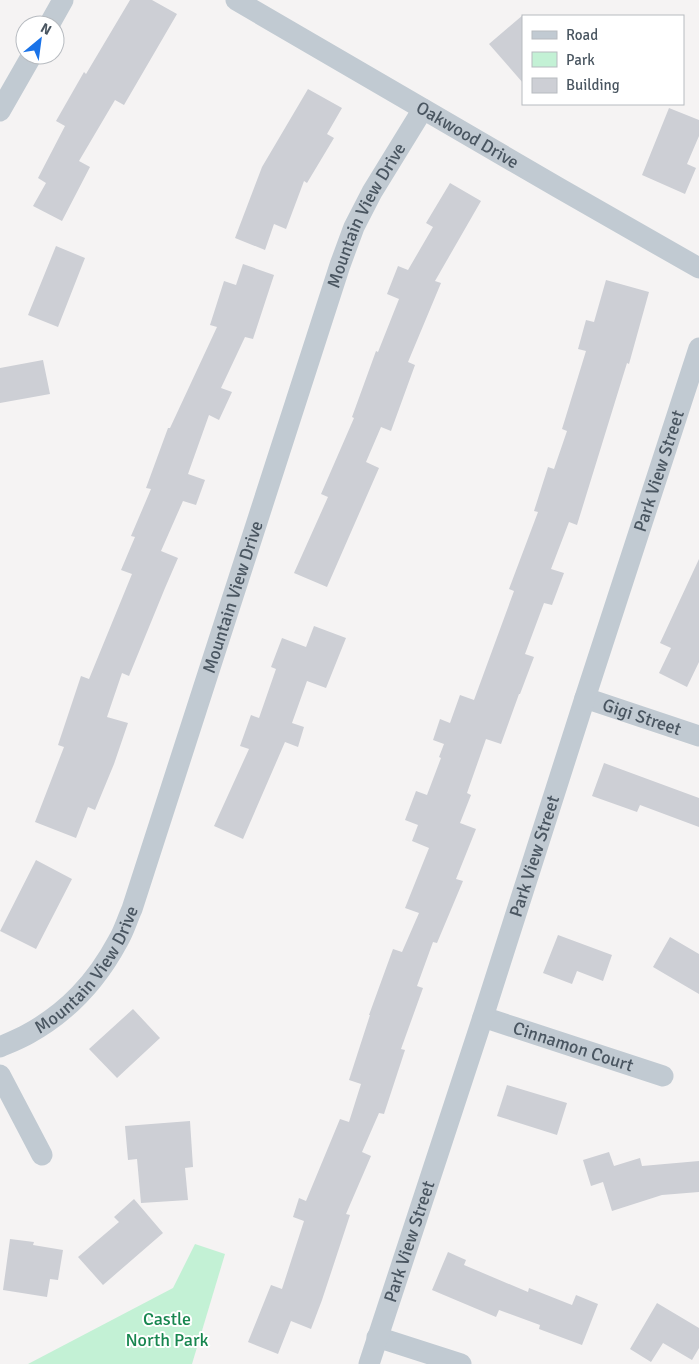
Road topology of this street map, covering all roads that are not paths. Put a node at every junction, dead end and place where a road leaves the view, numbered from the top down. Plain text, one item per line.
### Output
1 (63, 0) edge
2 (236, 0) edge
3 (55, 15) edge
4 (26, 65) edge
5 (423, 109) junction
6 (0, 111) edge
7 (699, 268) edge
8 (699, 348) edge
9 (584, 698) junction
10 (699, 736) edge
11 (483, 1017) junction
12 (0, 1047) edge
13 (0, 1075) edge
14 (662, 1076) dead end
15 (42, 1155) dead end
16 (377, 1337) junction
17 (369, 1364) edge
18 (461, 1364) edge

1 - 3 street
2 - 5 street, Oakwood Drive
4 - 6 street
5 - 7 street, Oakwood Drive
5 - 12 street, Mountain View Drive
8 - 9 street, Park View Street
9 - 10 street, Gigi Street
9 - 11 street, Park View Street
11 - 14 street, Cinnamon Court
11 - 16 street, Park View Street
13 - 15 street
16 - 17 street, Park View Street
16 - 18 street

